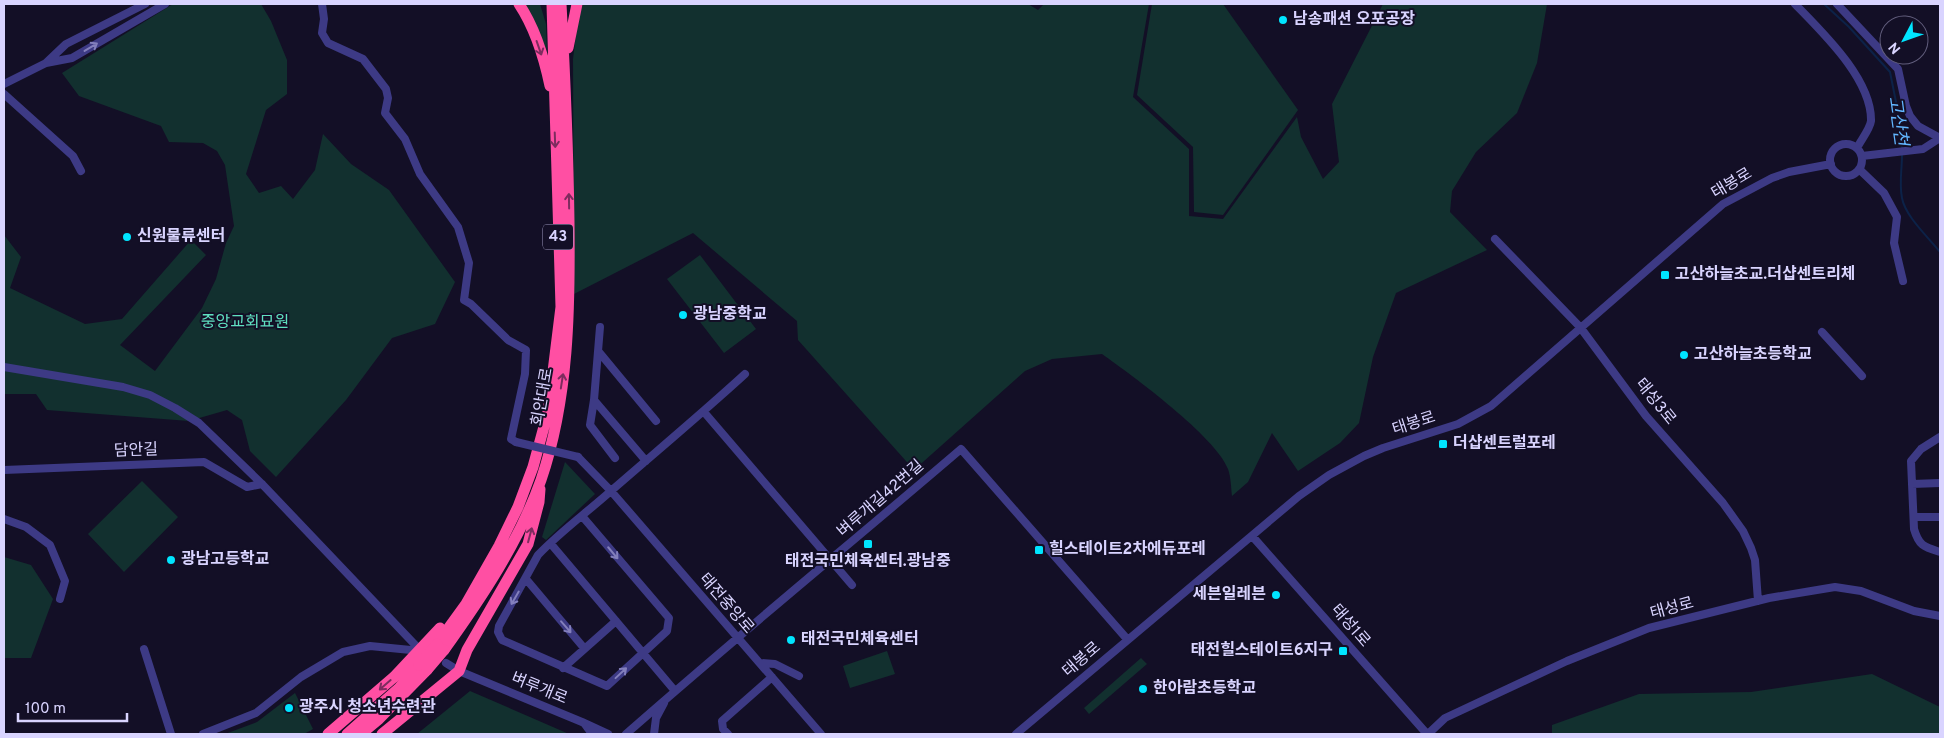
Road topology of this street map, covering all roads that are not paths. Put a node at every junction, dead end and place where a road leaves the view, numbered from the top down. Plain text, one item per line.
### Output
1 (145, 4) edge
2 (165, 4) edge
3 (322, 4) edge
4 (519, 4) edge
5 (552, 4) edge
6 (561, 4) edge
7 (577, 4) edge
8 (1796, 4) edge
9 (1837, 4) edge
10 (46, 63) junction
11 (565, 69) junction
12 (4, 84) edge
13 (6, 98) edge
14 (554, 108) junction
15 (1940, 138) edge
16 (1857, 148) junction
17 (1862, 156) junction
18 (1831, 164) junction
19 (1859, 170) junction
20 (81, 171) dead end
21 (1495, 239) dead end
22 (1903, 281) dead end
23 (600, 327) dead end
24 (1580, 327) junction
25 (1822, 332) dead end
26 (599, 352) junction
27 (4, 368) edge
28 (745, 374) dead end
29 (1862, 376) dead end
30 (594, 400) junction
31 (704, 412) junction
32 (656, 421) dead end
33 (1940, 437) edge
34 (615, 458) dead end
35 (646, 461) junction
36 (533, 467) junction
37 (4, 470) edge
38 (541, 480) junction
39 (1940, 483) edge
40 (262, 484) junction
41 (1912, 484) junction
42 (611, 491) junction
43 (582, 516) junction
44 (1914, 516) junction
45 (1940, 517) edge
46 (4, 519) edge
47 (1253, 536) junction
48 (551, 544) junction
49 (1940, 552) edge
50 (831, 560) junction
51 (526, 579) junction
52 (852, 585) dead end
53 (60, 599) dead end
54 (1758, 601) junction
55 (1940, 616) edge
56 (616, 621) junction
57 (737, 638) junction
58 (1127, 639) junction
59 (440, 646) junction
60 (584, 648) junction
61 (144, 649) dead end
62 (423, 651) junction
63 (643, 652) junction
64 (446, 663) dead end
65 (760, 663) junction
66 (423, 668) junction
67 (563, 668) junction
68 (459, 671) junction
69 (798, 676) dead end
70 (772, 677) junction
71 (675, 691) junction
72 (666, 698) junction
73 (582, 722) junction
74 (171, 734) edge
75 (203, 734) edge
76 (328, 734) edge
77 (347, 734) edge
78 (361, 734) edge
79 (382, 734) edge
80 (592, 734) edge
81 (608, 734) edge
82 (626, 734) edge
83 (654, 734) edge
84 (728, 734) edge
85 (822, 734) edge
86 (1016, 734) edge
87 (1427, 734) edge

1 - 10 street
10 -> 2 street
3 - 42 street, 태전중앙로, bridge
4 -> 14 highway
5 - 14 highway, 회안대로 / 43
6 - 11 highway, 회안대로
7 - 11 highway
8 - 16 street
9 - 15 street
10 - 12 street
38 -> 11 highway, 회안대로 / 43
13 - 20 street
14 -> 36 highway, 회안대로 / 43
15 - 17 street
16 - 17 street
16 - 18 street
17 - 19 street
18 - 19 street
18 - 24 street, 태봉로
19 - 22 street
21 - 24 street, 태성3로
23 - 26 street
24 - 47 street, 태봉로
24 - 54 street, 태성3로
25 - 29 street
26 - 30 street
26 - 32 street
27 - 40 street
28 - 31 street
30 - 34 street
30 - 35 street
31 - 35 street
31 - 50 street
33 - 41 street
35 - 42 street
36 - 59 highway, 회안대로 / 43
36 - 62 highway
37 - 40 street, 담안길
38 - 59 highway, 회안대로 / 43
68 -> 38 highway
39 - 41 street
40 - 62 street
41 - 44 street
42 - 43 street
42 - 57 street, 태전중앙로
43 - 48 street
43 -> 63 street
44 - 45 street
44 - 49 street
46 - 53 street
47 - 58 street, 태봉로
47 - 87 street, 태성1로
48 - 51 street
48 - 56 street
50 - 52 street
50 - 57 street, 벼루개길42번길
50 - 58 street, 벼루개길42번길
51 -> 60 street
51 -> 67 street
54 - 55 street, 태성로
54 - 87 street, 태성로
56 - 60 street
56 - 63 street
57 - 65 street, 태전중앙로
57 - 71 street, 벼루개길42번길
58 - 86 street, 태봉로
59 - 66 highway, 43, bridge
60 - 67 street
61 - 74 street
62 - 75 street
62 -> 76 highway
67 -> 63 street
63 - 71 street
64 - 68 street, 벼루개로
65 - 69 street
65 - 70 street, 태전중앙로
66 - 77 highway, 43
66 - 78 highway, 43
68 - 73 street, 벼루개로
68 - 79 highway
70 - 84 street
70 - 85 street, 태전중앙로
71 - 72 street, 벼루개길42번길
72 - 82 street, 벼루개길42번길
72 - 83 street
73 - 80 street
73 - 81 street, 벼루개로

